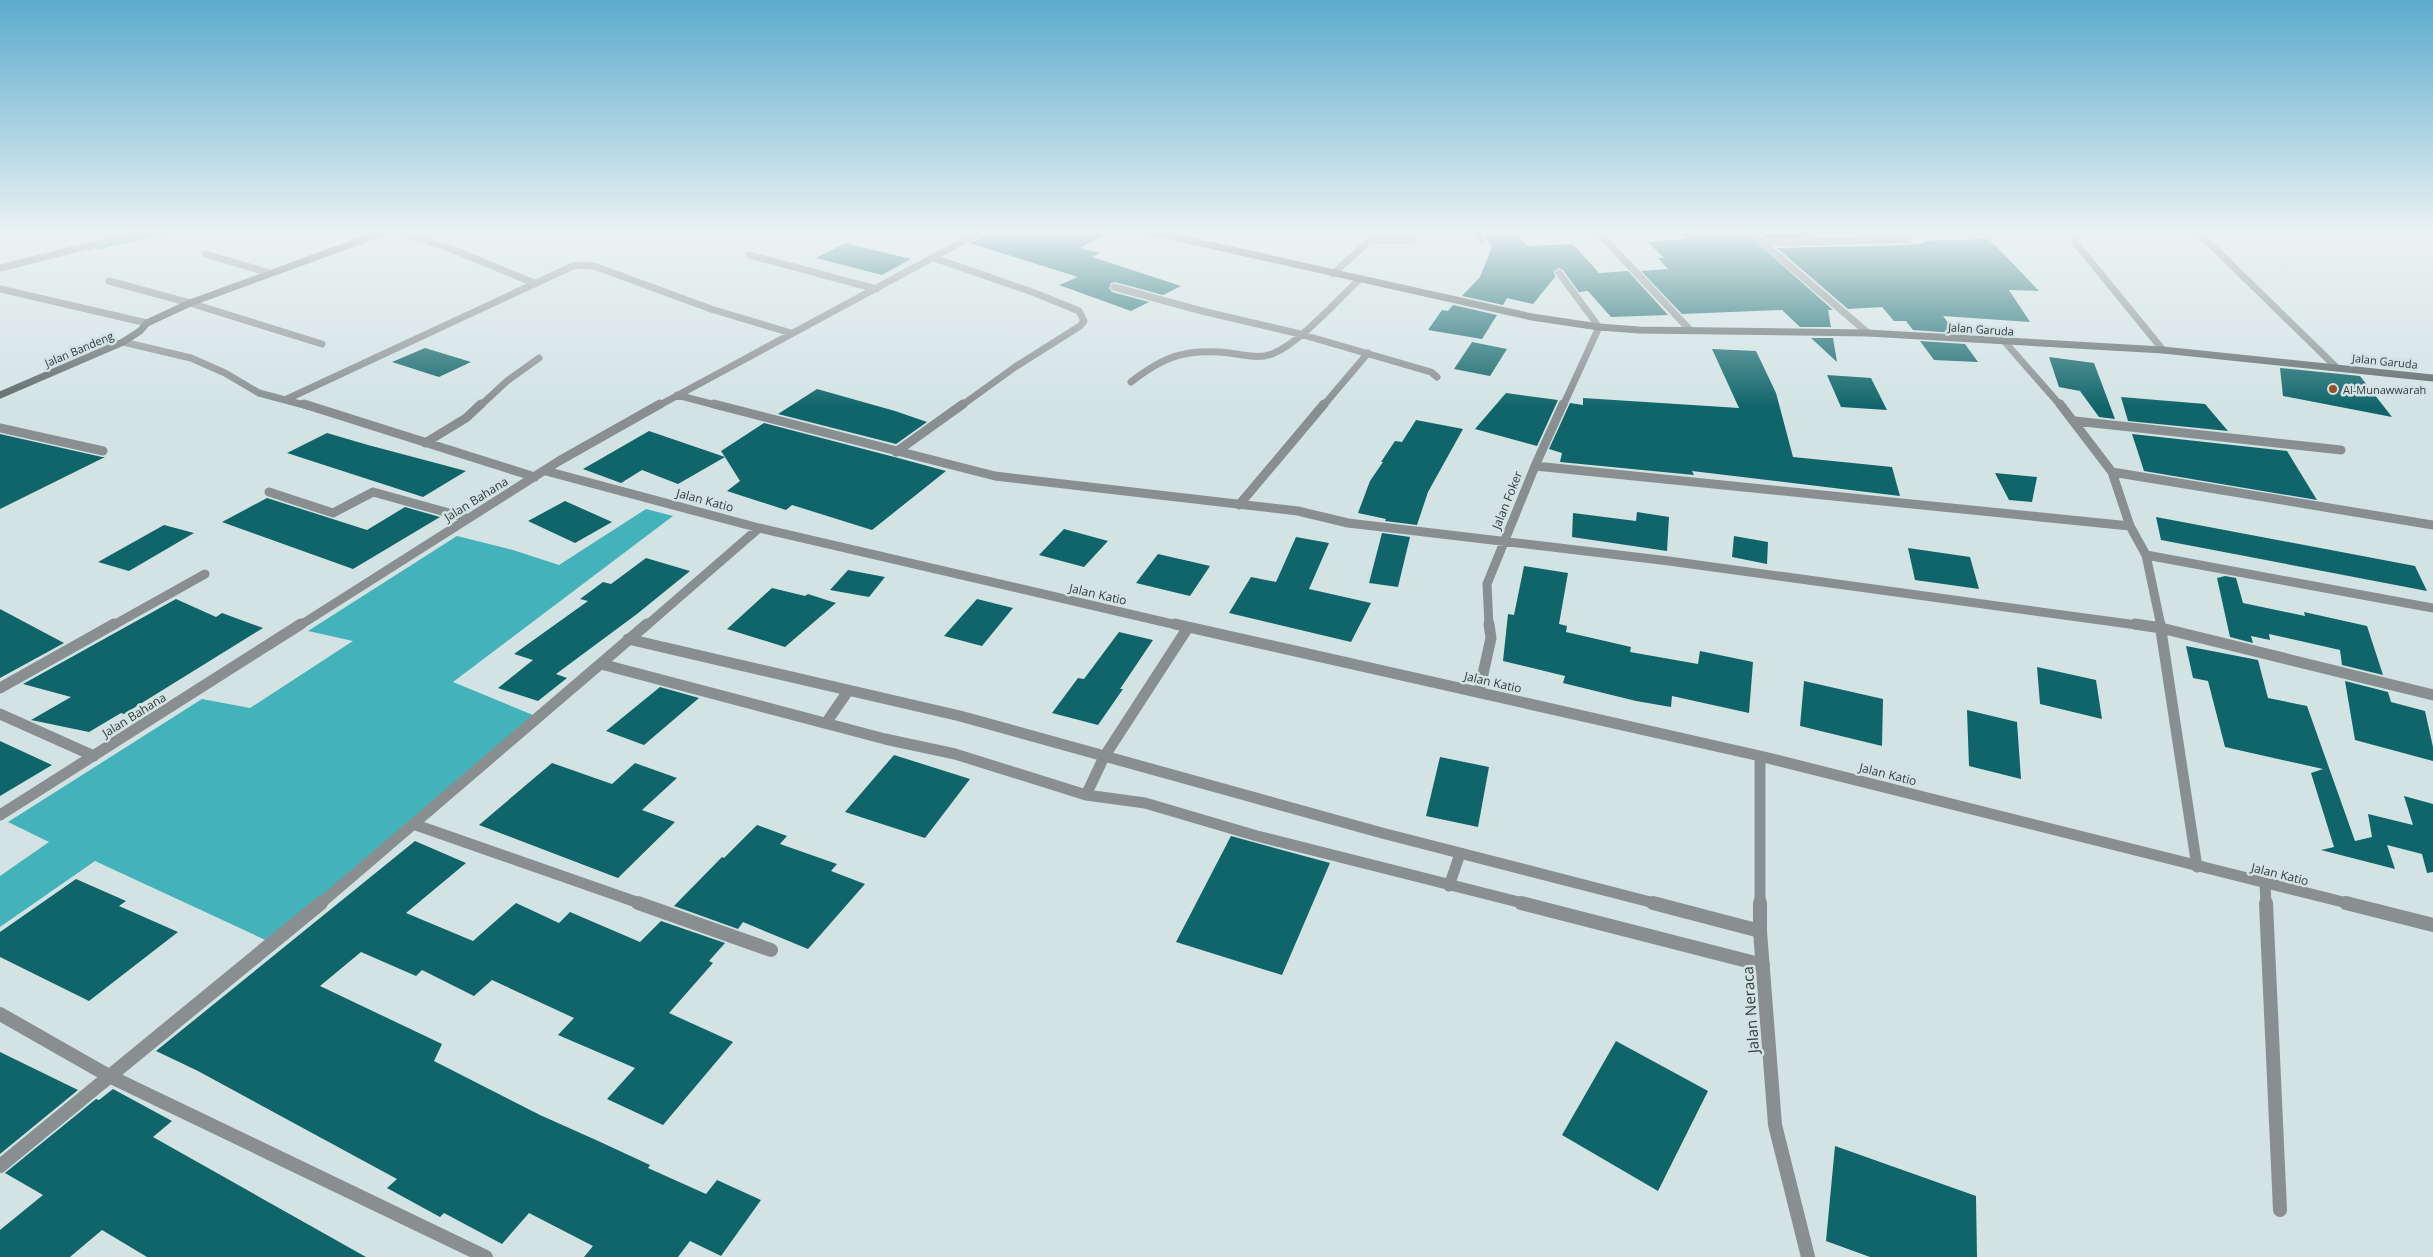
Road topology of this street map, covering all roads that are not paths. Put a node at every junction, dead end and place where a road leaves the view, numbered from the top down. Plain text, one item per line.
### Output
1 (3, 290) edge
2 (141, 290) edge
3 (226, 290) edge
4 (520, 290) edge
5 (657, 290) edge
6 (875, 290) edge
7 (1025, 290) edge
8 (1124, 290) edge
9 (1349, 290) edge
10 (1405, 290) edge
11 (1571, 290) edge
12 (1652, 290) edge
13 (1818, 290) edge
14 (2114, 290) edge
15 (2257, 290) edge
16 (190, 303) junction
17 (147, 322) junction
18 (1599, 327) junction
19 (1690, 330) junction
20 (791, 333) junction
21 (1868, 333) junction
22 (1300, 334) junction
23 (123, 342) junction
24 (2004, 342) junction
25 (322, 344) dead end
26 (2163, 350) junction
27 (1368, 354) junction
28 (539, 358) dead end
29 (2335, 366) junction
30 (1437, 377) dead end
31 (2433, 378) edge
32 (1131, 382) dead end
33 (0, 395) edge
34 (677, 395) junction
35 (287, 399) junction
36 (2075, 421) junction
37 (0, 428) edge
38 (425, 443) junction
39 (2341, 450) dead end
40 (104, 451) dead end
41 (896, 452) junction
42 (1534, 466) junction
43 (546, 471) junction
44 (2112, 472) junction
45 (535, 477) junction
46 (269, 492) dead end
47 (1239, 505) junction
48 (468, 518) junction
49 (2433, 525) edge
50 (2130, 526) junction
51 (759, 528) junction
52 (1504, 542) junction
53 (2146, 555) junction
54 (205, 574) dead end
55 (2433, 608) edge
56 (2161, 628) junction
57 (1187, 629) junction
58 (628, 639) junction
59 (601, 664) junction
60 (0, 688) edge
61 (848, 691) junction
62 (1479, 692) junction
63 (2433, 695) edge
64 (0, 714) edge
65 (826, 723) junction
66 (94, 756) junction
67 (1760, 756) junction
68 (1104, 757) junction
69 (1086, 795) junction
70 (0, 815) edge
71 (416, 824) junction
72 (1460, 854) junction
73 (2197, 867) junction
74 (2265, 884) junction
75 (1449, 886) junction
76 (2433, 925) edge
77 (1760, 931) junction
78 (771, 950) dead end
79 (1763, 965) junction
80 (0, 1014) edge
81 (109, 1076) junction
82 (0, 1166) edge
83 (2280, 1210) dead end
84 (486, 1257) edge
85 (1808, 1257) edge

1 - 17 street
2 - 16 street
3 - 16 street, Jalan Bandeng
4 - 35 street
5 - 20 street
6 - 20 street, Jalan Bahana
7 - 41 street
8 - 22 street
9 - 22 street
10 - 18 street, Jalan Garuda
11 - 18 street
12 - 19 street
13 - 21 street
14 - 26 street
15 - 29 street
16 - 17 street, Jalan Bandeng
16 - 25 street
17 - 23 street, Jalan Bandeng
18 - 19 street, Jalan Garuda
18 - 42 street, Jalan Foker
19 - 21 street, Jalan Garuda
20 - 34 street, Jalan Bahana
21 - 24 street, Jalan Garuda
22 - 27 street
22 - 32 street
23 - 33 street, Jalan Bandeng
23 - 35 street
24 - 26 street, Jalan Garuda
24 - 36 street
26 - 29 street, Jalan Garuda
27 - 30 street
27 - 47 street
28 - 38 street
29 - 31 street, Jalan Garuda
34 - 41 street
34 - 43 street, Jalan Bahana
35 - 38 street
36 - 39 street
36 - 44 street
37 - 40 street
38 - 45 street
41 - 47 street
42 - 50 street
42 - 52 street, Jalan Foker
43 - 45 street, Jalan Bahana
43 - 51 street, Jalan Katio
44 - 49 street
44 - 50 street
45 - 48 street, Jalan Bahana
46 - 48 street
47 - 52 street
48 - 66 street, Jalan Bahana
50 - 53 street
51 - 57 street, Jalan Katio
51 - 58 street
52 - 56 street
52 - 62 street, Jalan Foker
53 - 55 street
53 - 56 street
54 - 60 street
56 - 63 street
56 - 73 street
57 - 62 street, Jalan Katio
57 - 68 street
58 - 59 street
58 - 61 street
59 - 65 street
59 - 71 street
61 - 65 street
61 - 68 street
62 - 67 street, Jalan Katio
64 - 66 street
65 - 69 street
66 - 70 street, Jalan Bahana
67 - 73 street, Jalan Katio
67 - 77 street, Jalan Neraca
68 - 69 street
68 - 72 street
69 - 75 street
71 - 78 street
71 - 81 street
72 - 75 street
72 - 77 street
73 - 74 street, Jalan Katio
74 - 76 street, Jalan Katio
74 - 83 street
75 - 79 street
77 - 79 street, Jalan Neraca
79 - 85 street, Jalan Neraca
80 - 81 street
81 - 82 street
81 - 84 street

